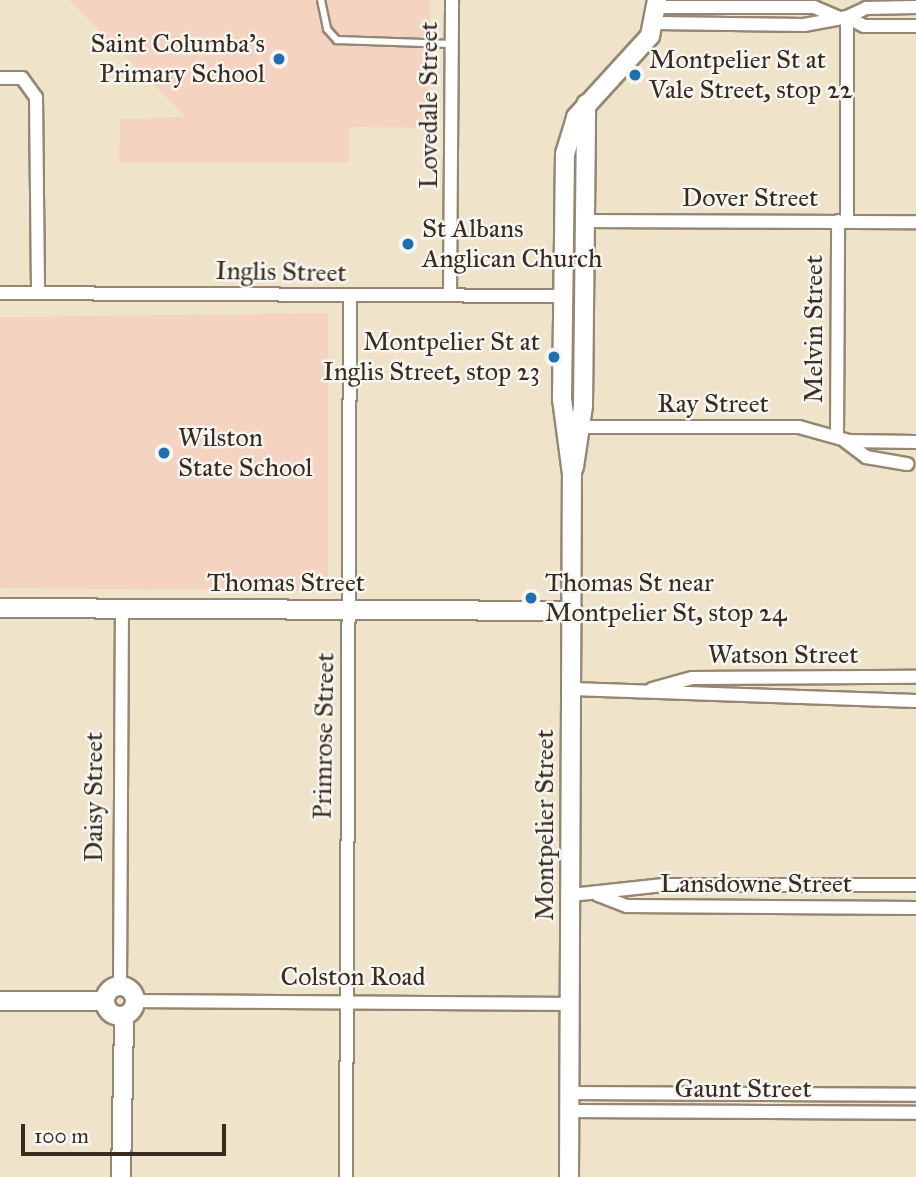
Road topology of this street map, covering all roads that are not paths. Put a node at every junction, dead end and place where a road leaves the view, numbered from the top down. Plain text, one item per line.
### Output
1 (321, 0) edge
2 (452, 0) edge
3 (916, 7) edge
4 (657, 10) edge
5 (843, 17) junction
6 (916, 26) edge
7 (452, 44) junction
8 (0, 78) edge
9 (586, 104) junction
10 (584, 221) junction
11 (842, 221) junction
12 (916, 222) edge
13 (0, 293) edge
14 (38, 293) junction
15 (350, 295) junction
16 (450, 295) junction
17 (562, 296) junction
18 (582, 427) junction
19 (839, 438) junction
20 (916, 442) edge
21 (907, 464) dead end
22 (572, 474) junction
23 (0, 608) edge
24 (122, 609) junction
25 (349, 610) junction
26 (572, 611) junction
27 (916, 677) edge
28 (572, 689) junction
29 (652, 690) junction
30 (916, 701) edge
31 (916, 885) edge
32 (571, 895) junction
33 (598, 895) junction
34 (916, 908) edge
35 (120, 986) junction
36 (0, 1001) edge
37 (105, 1001) junction
38 (136, 1001) junction
39 (344, 1003) junction
40 (570, 1004) junction
41 (124, 1016) junction
42 (916, 1095) edge
43 (569, 1102) junction
44 (916, 1113) edge
45 (121, 1177) edge
46 (346, 1177) edge
47 (569, 1177) edge

1 - 7 lane
2 - 7 street, Lovedale Street
3 - 5 street
4 - 5 street
4 - 5 street
4 - 9 street
5 - 6 street
5 - 11 street, Melvin Street
7 - 16 street, Lovedale Street
8 - 14 street
9 - 10 street, Montpelier Street
9 - 17 street, Montpelier Street
10 - 11 street, Dover Street
10 - 18 street, Montpelier Street
11 - 12 street, Dover Street
11 - 19 street, Melvin Street
13 - 14 street, Inglis Street
14 - 15 street, Inglis Street
15 - 16 street, Inglis Street
15 - 25 street, Primrose Street
16 - 17 street, Inglis Street
17 - 22 street, Montpelier Street
18 - 19 street, Ray Street
18 - 22 street, Montpelier Street
19 - 20 street, Ray Street
19 - 21 street, Ray Street
22 - 26 street, Montpelier Street
23 - 24 street, Thomas Street
24 - 25 street, Thomas Street
24 - 35 street, Daisy Street
25 - 26 street, Thomas Street
25 - 39 street, Primrose Street
26 - 28 street, Montpelier Street
27 - 29 street, Watson Street
28 - 29 street, Watson Street
28 - 32 street, Montpelier Street
29 - 30 street, Watson Street
31 - 33 street, Lansdowne Street
32 - 33 street, Lansdowne Street
32 - 40 street, Montpelier Street
33 - 34 street, Lansdowne Street
35 - 37 street
35 - 38 street
36 - 37 street
37 - 41 street
38 - 39 street, Colston Road
38 - 41 street
39 - 40 street, Colston Road
39 - 46 street, Primrose Street
40 - 43 street, Montpelier Street
41 - 45 street
42 - 43 street, Gaunt Street
43 - 44 street, Gaunt Street
43 - 47 street, Montpelier Street

